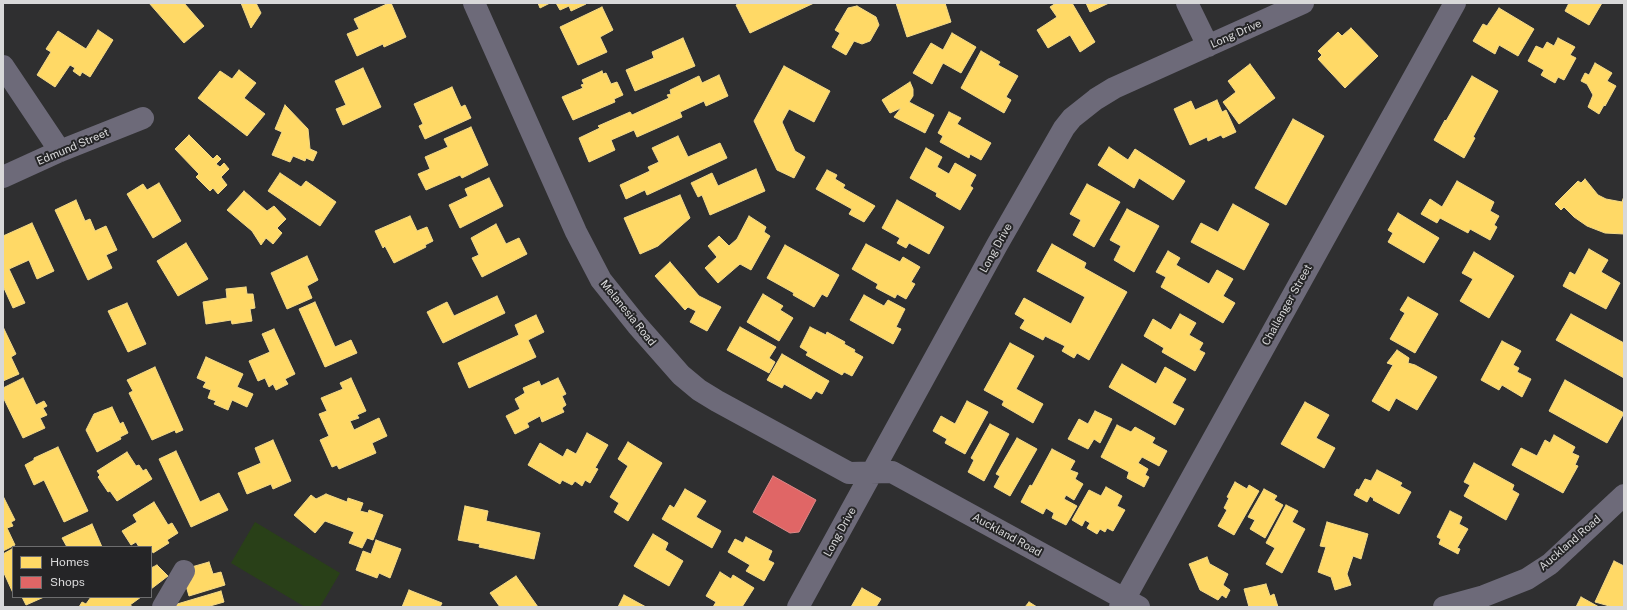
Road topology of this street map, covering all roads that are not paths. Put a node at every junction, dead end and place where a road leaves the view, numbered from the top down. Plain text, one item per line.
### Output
1 (474, 3) edge
2 (1187, 3) edge
3 (1303, 3) edge
4 (1455, 3) edge
5 (1208, 46) junction
6 (3, 66) edge
7 (143, 118) dead end
8 (60, 151) junction
9 (3, 177) edge
10 (873, 471) junction
11 (1624, 495) edge
12 (184, 571) dead end
13 (1128, 604) edge
14 (163, 607) edge
15 (798, 607) edge
16 (1444, 607) edge

1 - 10 street, Melanesia Road
2 - 5 street
3 - 5 street, Long Drive
4 - 13 street, Challenger Street
5 - 10 street, Long Drive
6 - 8 street
7 - 8 street, Edmund Street
8 - 9 street, Edmund Street
10 - 13 street, Auckland Road
10 - 15 street, Long Drive
11 - 16 street, Auckland Road
12 - 14 street

